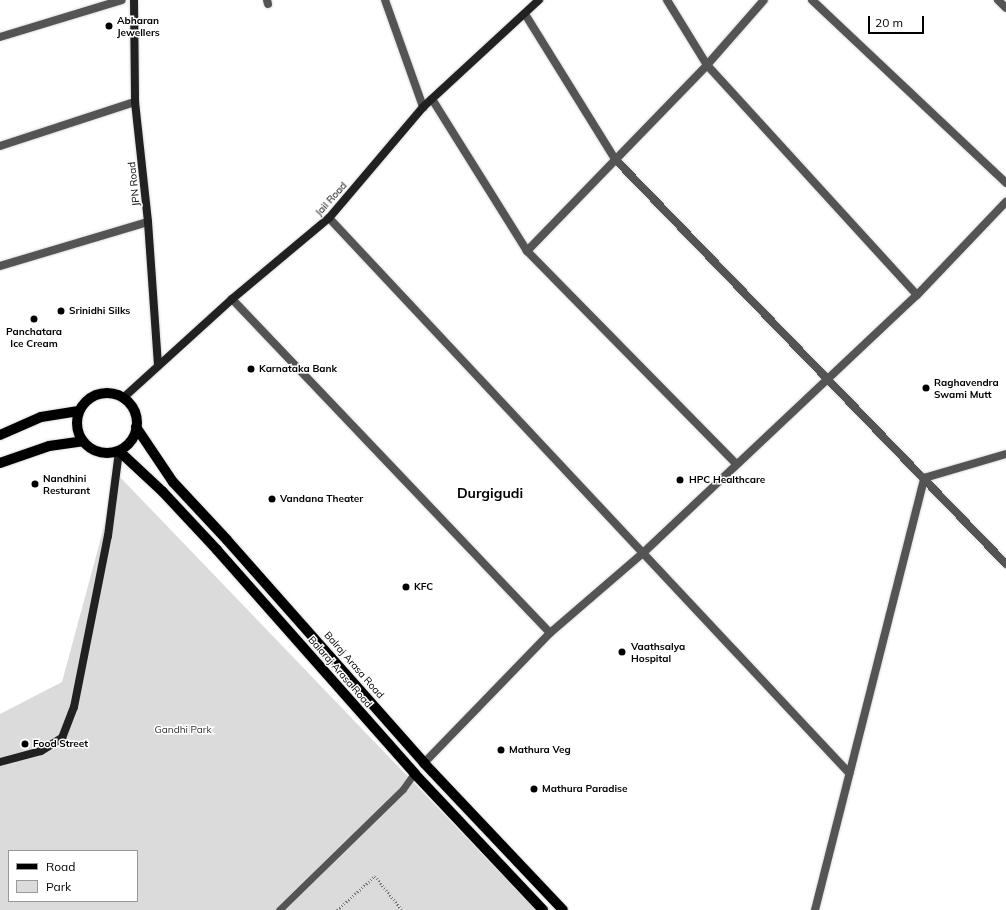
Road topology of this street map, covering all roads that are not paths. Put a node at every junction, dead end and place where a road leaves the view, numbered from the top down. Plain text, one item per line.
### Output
1 (122, 0) edge
2 (134, 0) edge
3 (385, 0) edge
4 (539, 0) edge
5 (667, 0) edge
6 (764, 0) edge
7 (812, 0) edge
8 (998, 0) edge
9 (1006, 8) edge
10 (525, 14) junction
11 (0, 37) edge
12 (707, 65) junction
13 (432, 99) junction
14 (135, 102) junction
15 (423, 107) junction
16 (0, 146) edge
17 (615, 159) junction
18 (1006, 183) edge
19 (1006, 202) edge
20 (329, 218) junction
21 (148, 222) junction
22 (527, 251) junction
23 (0, 266) edge
24 (917, 295) junction
25 (232, 299) junction
26 (158, 366) junction
27 (826, 380) junction
28 (123, 398) junction
29 (79, 411) junction
30 (136, 427) junction
31 (0, 435) edge
32 (83, 442) junction
33 (119, 451) junction
34 (1006, 454) edge
35 (0, 463) edge
36 (736, 464) junction
37 (924, 478) junction
38 (643, 553) junction
39 (1006, 564) edge
40 (550, 633) junction
41 (0, 762) edge
42 (424, 763) junction
43 (414, 773) junction
44 (850, 773) junction
45 (279, 910) edge
46 (543, 910) edge
47 (563, 910) edge
48 (815, 910) edge

1 - 11 street
2 - 14 main road, JPN Road
3 - 15 street
4 - 10 main road, Jail Road
5 - 12 street
6 - 12 street
7 - 18 street
8 - 9 street
10 - 13 main road, Jail Road
10 - 17 street
12 - 17 street
12 - 24 street
13 - 15 main road, Jail Road
13 - 22 street
14 - 16 street
14 - 21 main road, JPN Road
15 - 20 main road, Jail Road
17 - 22 street
17 - 27 street
19 - 24 street
20 - 25 main road, Jail Road
20 - 38 street
21 - 23 street
21 - 26 main road, JPN Road
22 - 36 street
24 - 27 street
25 - 26 main road, Jail Road
25 - 40 street
26 - 28 main road, Jail Road
27 - 36 street
27 - 37 street
28 - 29 main road
28 - 30 main road
29 - 31 main road
29 - 32 main road
30 - 33 main road
30 - 42 main road, Balraj Arasa Road
32 - 33 main road
32 - 35 main road
33 - 41 main road
33 - 43 main road, Balaraj Arasa Road
34 - 37 street
36 - 38 street
37 - 39 street
37 - 44 street
38 - 40 street
38 - 44 street
40 - 42 street
42 - 47 main road, Balraj Arasa Road
43 - 45 lane
43 - 46 main road, Balaraj Arasa Road
44 - 48 street

